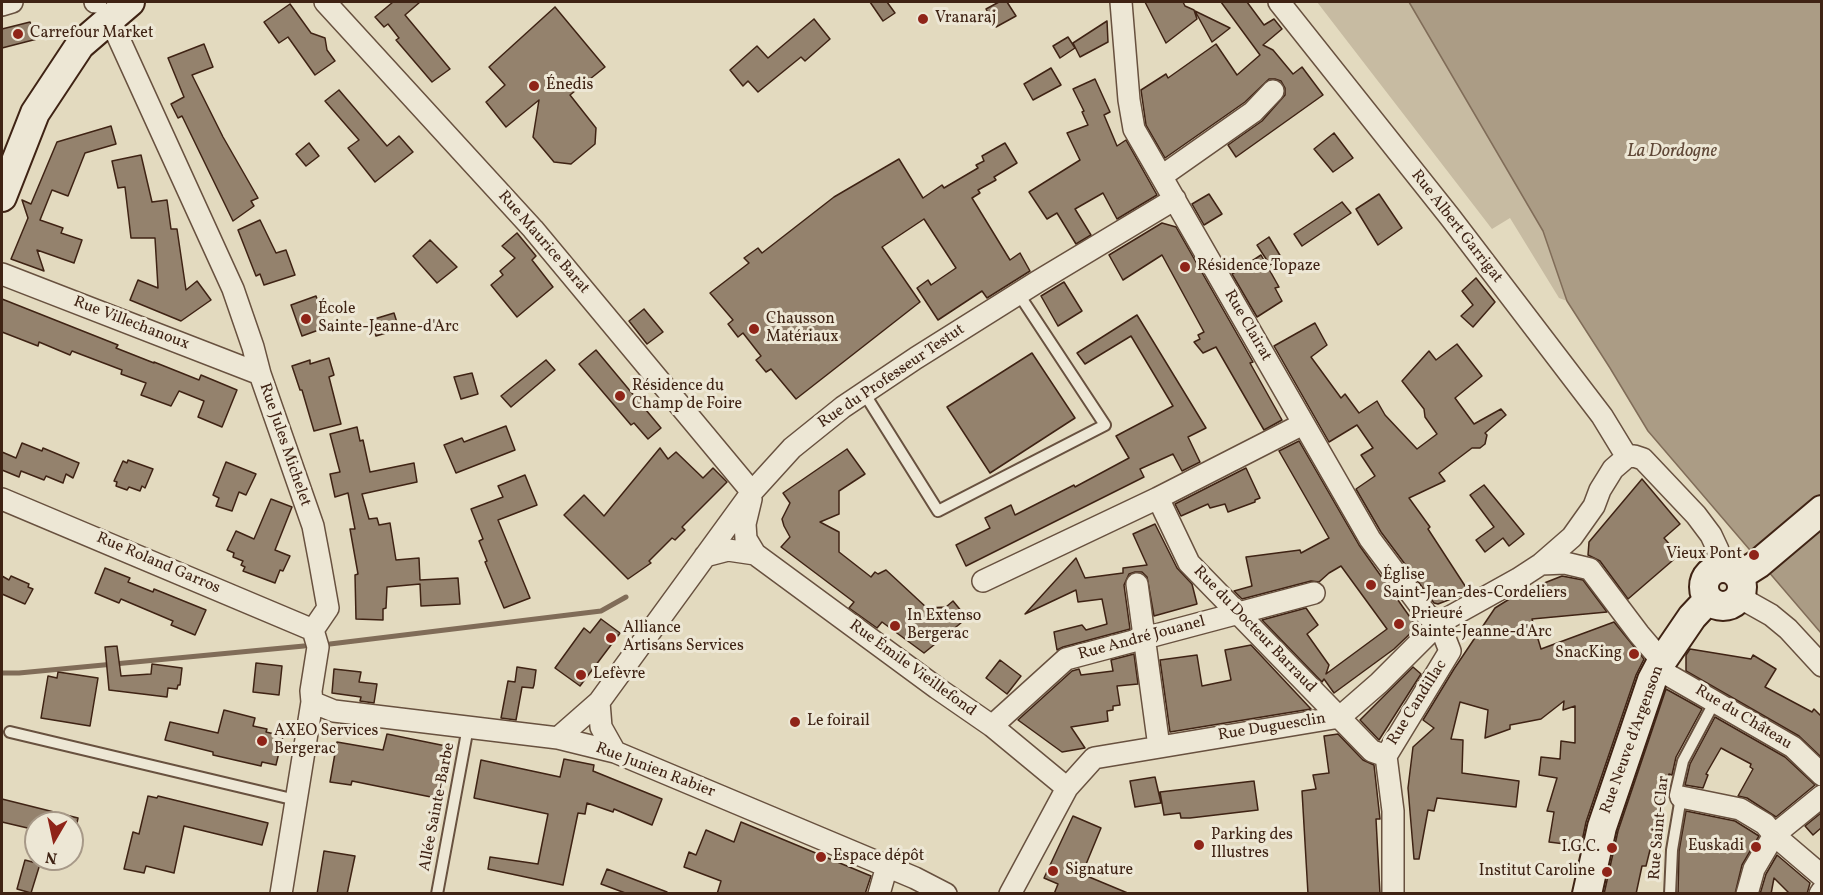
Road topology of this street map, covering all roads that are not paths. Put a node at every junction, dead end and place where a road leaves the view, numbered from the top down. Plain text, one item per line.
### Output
1 (12, 2) edge
2 (325, 2) edge
3 (1121, 2) edge
4 (1280, 2) edge
5 (2, 4) edge
6 (98, 13) edge
7 (1273, 92) dead end
8 (35, 113) junction
9 (1162, 176) junction
10 (2, 197) edge
11 (1175, 199) junction
12 (2, 274) edge
13 (1018, 293) junction
14 (260, 374) junction
15 (864, 393) junction
16 (1302, 424) junction
17 (1627, 457) junction
18 (752, 492) junction
19 (1158, 498) junction
20 (2, 499) edge
21 (1821, 510) edge
22 (754, 554) junction
23 (705, 556) junction
24 (1541, 564) junction
25 (1737, 577) junction
26 (982, 581) dead end
27 (1137, 584) dead end
28 (1314, 593) dead end
29 (1238, 613) junction
30 (1439, 623) junction
31 (313, 630) junction
32 (1145, 637) junction
33 (1660, 665) junction
34 (1821, 666) edge
35 (1714, 701) junction
36 (312, 702) junction
37 (599, 702) junction
38 (1340, 717) junction
39 (992, 726) junction
40 (468, 727) junction
41 (10, 732) dead end
42 (558, 738) junction
43 (1160, 747) junction
44 (615, 752) junction
45 (1386, 756) junction
46 (1821, 775) edge
47 (1067, 788) junction
48 (1821, 796) edge
49 (1681, 797) junction
50 (296, 800) junction
51 (1774, 835) junction
52 (887, 866) junction
53 (1821, 876) edge
54 (281, 894) edge
55 (437, 894) edge
56 (879, 894) edge
57 (946, 894) edge
58 (1011, 894) edge
59 (1393, 894) edge
60 (1587, 894) edge
61 (1670, 894) edge
62 (1747, 894) edge

1 - 5 street
2 - 18 street, Rue Maurice Barat
3 - 9 street, Rue Clairat
4 - 17 street, Rue Albert Garrigat
6 - 8 main road
6 - 8 main road
6 - 14 street, Rue Jules Michelet
7 - 9 street
8 - 10 main road
9 - 11 street, Rue Clairat
11 - 13 street, Rue du Professeur Testut
11 - 16 street, Rue Clairat
12 - 14 street, Rue Villechanoux
13 - 15 street, Rue du Professeur Testut
13 - 15 lane
14 - 31 street, Rue Jules Michelet
15 - 18 street, Rue du Professeur Testut
16 - 19 street
16 - 30 street, Rue Clairat
17 - 24 street, Rue Duguesclin
17 - 25 street
18 - 22 street
18 - 23 street, Rue du Professeur Testut
19 - 26 street
19 - 29 street, Rue du Docteur Barraud
20 - 31 street, Rue Roland Garros
21 - 25 main road
22 - 23 street
22 - 39 street, Rue Émile Vieillefond
23 - 37 street, Rue du Professeur Testut
24 - 30 street, Rue Duguesclin
24 - 33 street, Rue du Château
25 - 33 main road, Rue Neuve d'Argenson
25 - 34 street
27 - 32 street
28 - 29 street, Rue André Jouanel
29 - 32 street, Rue André Jouanel
29 - 38 street, Rue du Docteur Barraud
30 - 38 street, Rue Duguesclin
30 - 45 street, Rue Candillac
31 - 36 street
32 - 39 street, Rue André Jouanel
32 - 43 street
33 - 35 street, Rue du Château
33 - 60 main road, Rue Neuve d'Argenson
35 - 46 street, Rue du Château
35 - 49 lane, Rue Saint-Clar
36 - 40 street, Rue Junien Rabier
36 - 50 street
37 - 42 street, Rue du Professeur Testut
37 - 44 street
38 - 43 street, Rue Duguesclin
38 - 45 street, Rue du Docteur Barraud
39 - 47 street, Rue Émile Vieillefond
40 - 42 street, Rue Junien Rabier
40 - 55 lane, Allée Sainte-Barbe
41 - 50 lane
42 - 44 street, Rue Junien Rabier
43 - 47 street, Rue Duguesclin
44 - 52 street, Rue Junien Rabier
45 - 59 street, Rue Candillac
47 - 58 street, Rue Duguesclin
48 - 51 street
49 - 51 street
49 - 61 lane, Rue Saint-Clar
50 - 54 street
51 - 53 street
51 - 62 street
52 - 56 street
52 - 57 street, Rue Junien Rabier

